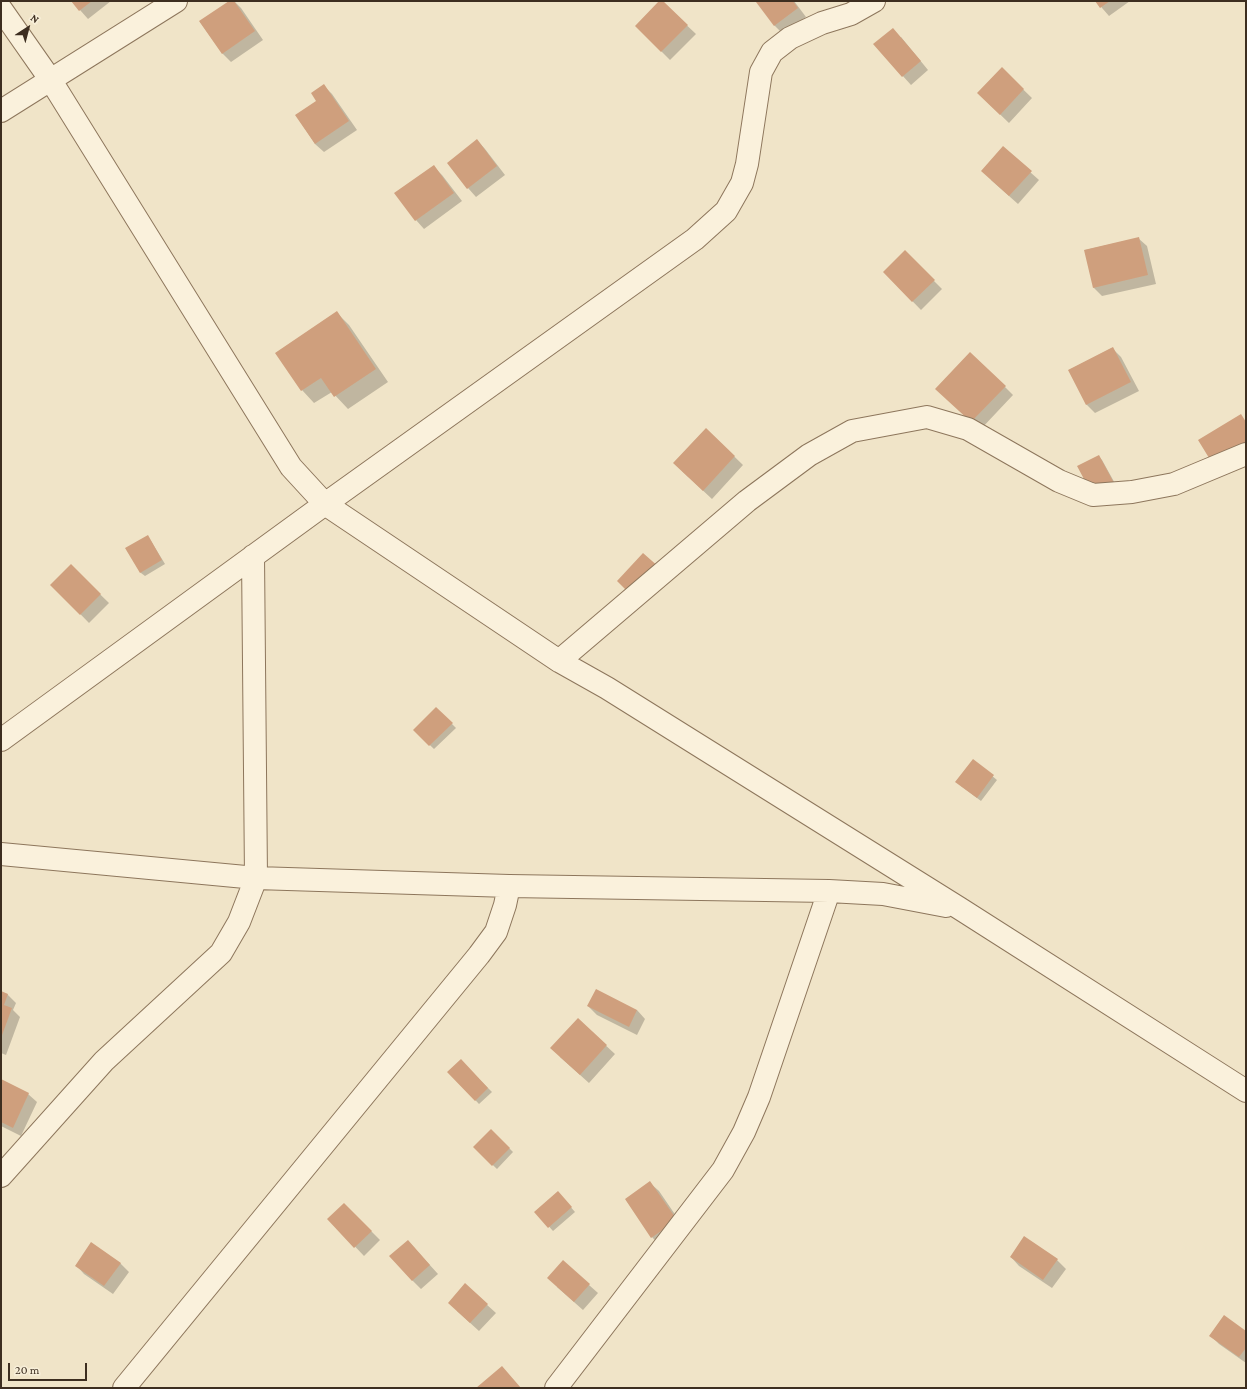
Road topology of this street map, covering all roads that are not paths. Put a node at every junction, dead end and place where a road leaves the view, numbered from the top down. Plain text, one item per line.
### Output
1 (176, 1) edge
2 (874, 1) edge
3 (1, 9) edge
4 (50, 80) junction
5 (1, 111) edge
6 (1246, 454) edge
7 (325, 504) junction
8 (253, 556) junction
9 (559, 661) junction
10 (1, 740) edge
11 (1, 854) edge
12 (256, 878) junction
13 (509, 886) junction
14 (829, 892) junction
15 (959, 908) junction
16 (1246, 1091) edge
17 (1, 1176) edge
18 (124, 1388) edge
19 (556, 1388) edge

1 - 4 street
2 - 7 street
3 - 4 street
4 - 5 street
4 - 7 street
6 - 9 street
7 - 8 street
7 - 9 street
8 - 10 street
8 - 12 street
9 - 15 street
11 - 12 street
12 - 13 street
12 - 17 street
13 - 14 street
13 - 18 street
14 - 15 street
14 - 19 street
15 - 16 street

